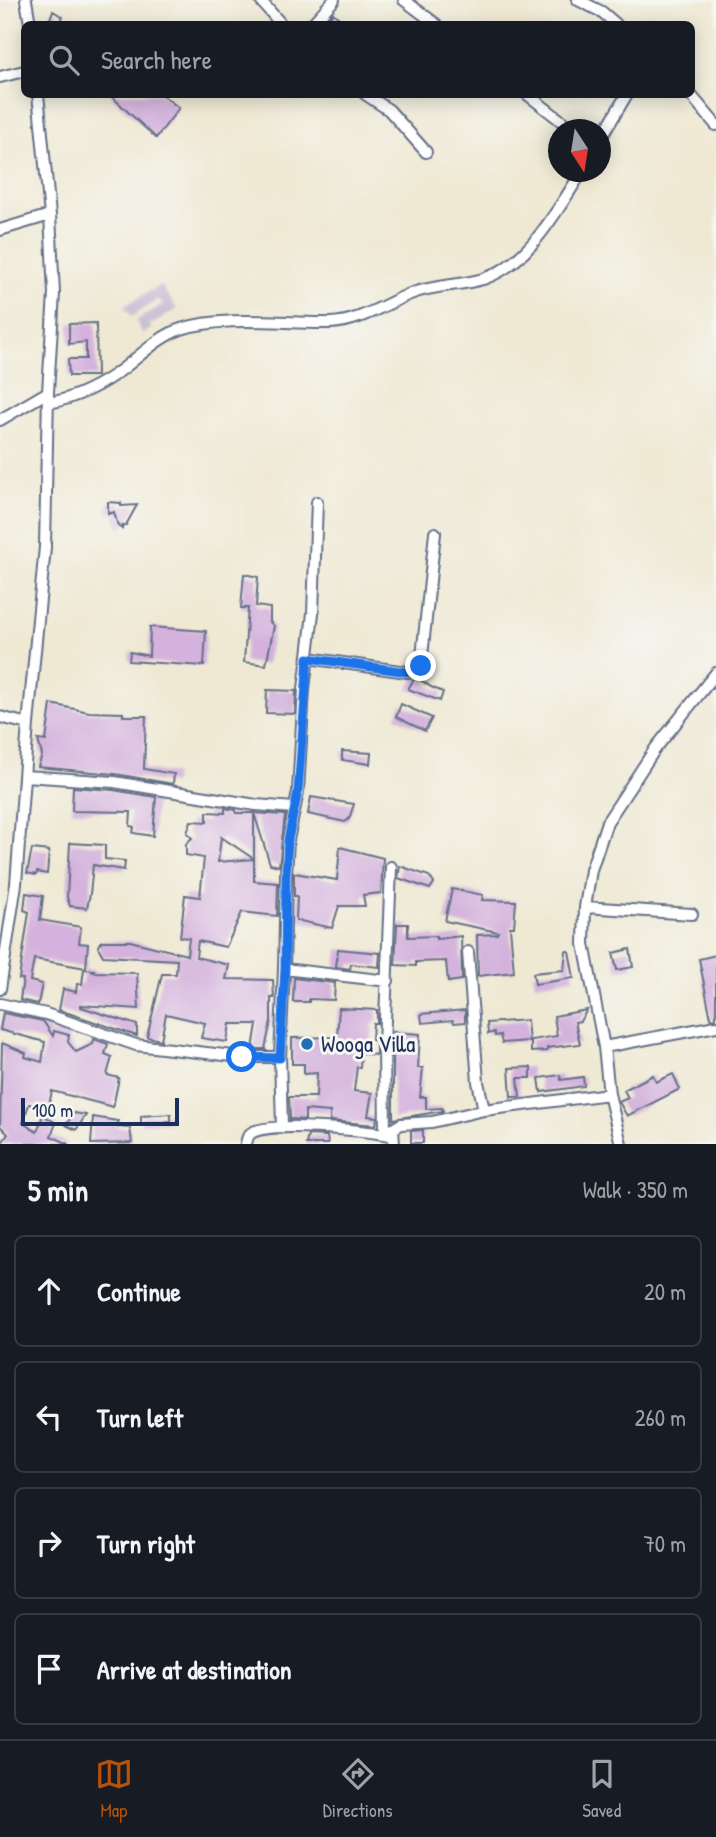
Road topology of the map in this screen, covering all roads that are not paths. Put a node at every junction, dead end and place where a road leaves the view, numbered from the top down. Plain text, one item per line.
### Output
1 (26, 0) edge
2 (260, 0) edge
3 (334, 0) edge
4 (404, 0) edge
5 (578, 0) edge
6 (30, 21) edge
7 (278, 21) edge
8 (315, 21) edge
9 (432, 21) edge
10 (612, 21) edge
11 (21, 72) edge
12 (0, 77) edge
13 (38, 98) edge
14 (371, 98) edge
15 (532, 98) edge
16 (625, 98) edge
17 (693, 98) edge
18 (559, 119) edge
19 (611, 121) edge
20 (716, 125) edge
21 (426, 152) dead end
22 (576, 182) edge
23 (50, 215) junction
24 (0, 230) edge
25 (48, 398) junction
26 (0, 420) edge
27 (317, 502) dead end
28 (435, 533) dead end
29 (308, 658) junction
30 (716, 673) edge
31 (0, 717) edge
32 (28, 724) junction
33 (26, 776) junction
34 (294, 808) junction
35 (391, 867) dead end
36 (584, 907) junction
37 (692, 914) dead end
38 (468, 952) dead end
39 (285, 969) junction
40 (388, 981) junction
41 (0, 989) edge
42 (0, 1004) edge
43 (716, 1026) edge
44 (604, 1047) junction
45 (280, 1058) junction
46 (610, 1094) junction
47 (484, 1111) junction
48 (282, 1126) junction
49 (391, 1138) edge
50 (246, 1144) edge
51 (621, 1144) edge

1 - 6 street
2 - 7 street
3 - 8 street
4 - 9 street
5 - 10 street
11 - 12 street
13 - 23 street
14 - 21 street
15 - 18 street
16 - 19 street
17 - 20 street
22 - 25 street
23 - 24 street
23 - 25 street
25 - 26 street
25 - 32 street
27 - 29 street
28 - 29 street
29 - 34 street
30 - 36 street
31 - 32 street
32 - 33 street
33 - 34 street
33 - 41 street
34 - 39 street
35 - 40 street
36 - 37 street
36 - 44 street
38 - 47 street
39 - 40 street
39 - 45 street
40 - 49 street
42 - 45 street
43 - 44 street
44 - 46 street
45 - 48 street
46 - 47 street
46 - 51 street
47 - 49 street
48 - 49 street
48 - 50 street

